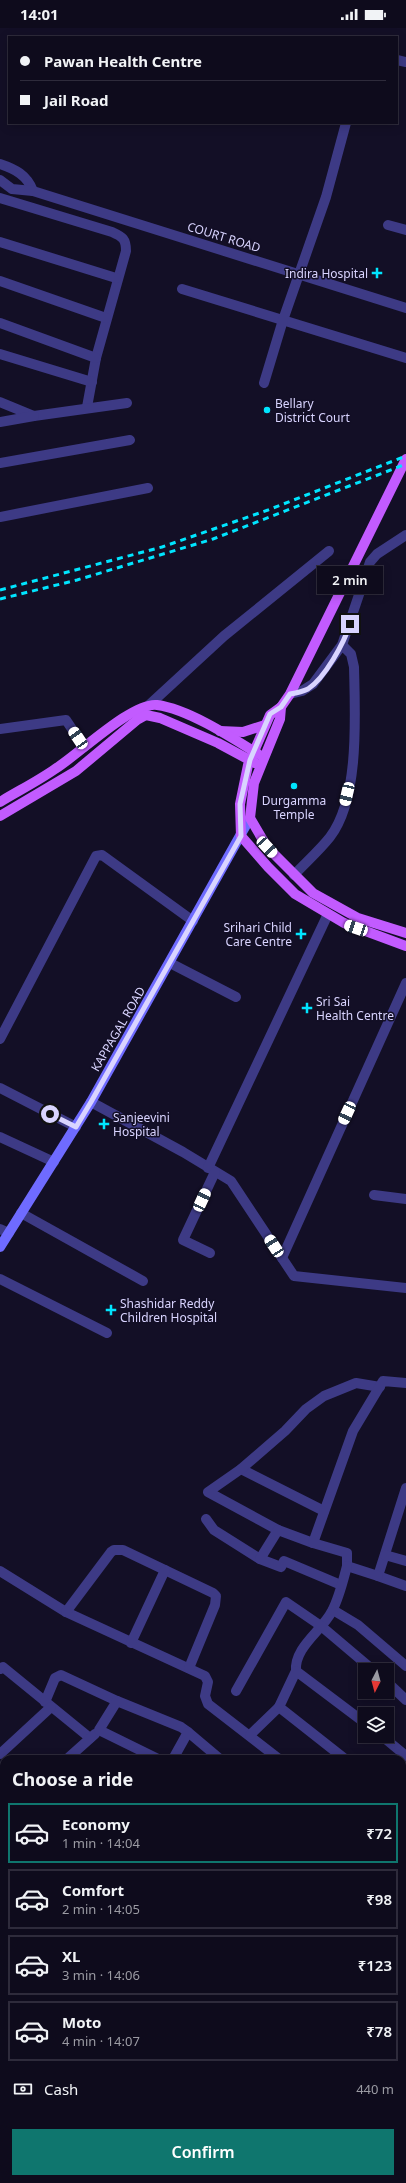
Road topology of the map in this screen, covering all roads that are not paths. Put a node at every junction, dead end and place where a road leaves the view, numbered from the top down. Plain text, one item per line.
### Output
1 (346, 124) edge
2 (0, 164) edge
3 (0, 180) edge
4 (33, 191) junction
5 (0, 198) edge
6 (388, 225) dead end
7 (406, 230) edge
8 (0, 242) edge
9 (300, 274) junction
10 (116, 278) junction
11 (0, 281) edge
12 (182, 289) dead end
13 (406, 308) edge
14 (106, 318) junction
15 (283, 320) junction
16 (0, 323) edge
17 (0, 354) edge
18 (96, 358) junction
19 (406, 358) edge
20 (92, 382) junction
21 (264, 383) dead end
22 (0, 402) edge
23 (127, 403) dead end
24 (87, 408) junction
25 (34, 416) junction
26 (0, 422) edge
27 (130, 440) dead end
28 (406, 459) edge
29 (0, 463) edge
30 (148, 488) dead end
31 (0, 517) edge
32 (406, 535) edge
33 (329, 551) dead end
34 (342, 645) junction
35 (290, 694) junction
36 (148, 706) junction
37 (281, 707) junction
38 (265, 725) junction
39 (0, 729) edge
40 (220, 731) junction
41 (84, 747) junction
42 (252, 756) junction
43 (262, 761) junction
44 (0, 802) edge
45 (0, 816) edge
46 (250, 818) junction
47 (241, 836) junction
48 (294, 875) junction
49 (328, 914) junction
50 (194, 921) junction
51 (406, 933) edge
52 (406, 946) edge
53 (170, 963) junction
54 (406, 983) edge
55 (236, 997) dead end
56 (0, 1039) edge
57 (0, 1088) edge
58 (91, 1102) junction
59 (76, 1127) junction
60 (0, 1137) edge
61 (54, 1162) junction
62 (212, 1170) junction
63 (374, 1195) dead end
64 (406, 1199) edge
65 (21, 1213) junction
66 (4, 1231) edge
67 (0, 1247) edge
68 (210, 1254) dead end
69 (282, 1258) junction
70 (0, 1279) edge
71 (143, 1281) dead end
72 (406, 1288) edge
73 (108, 1333) dead end
74 (406, 1382) edge
75 (380, 1387) junction
76 (241, 1469) junction
77 (406, 1488) edge
78 (324, 1511) junction
79 (206, 1519) dead end
80 (278, 1530) junction
81 (313, 1543) junction
82 (385, 1555) junction
83 (260, 1559) junction
84 (406, 1561) edge
85 (347, 1566) junction
86 (165, 1570) junction
87 (0, 1571) edge
88 (378, 1576) junction
89 (341, 1585) junction
90 (406, 1586) edge
91 (333, 1610) junction
92 (66, 1612) junction
93 (321, 1626) junction
94 (131, 1643) junction
95 (365, 1663) edge
96 (406, 1666) edge
97 (1, 1667) edge
98 (189, 1668) junction
99 (296, 1671) junction
100 (394, 1689) edge
101 (236, 1691) dead end
102 (406, 1700) edge
103 (117, 1701) junction
104 (48, 1704) junction
105 (279, 1707) junction
106 (358, 1717) edge
107 (99, 1730) junction
108 (188, 1732) junction
109 (250, 1735) junction
110 (90, 1738) junction
111 (390, 1743) edge
112 (0, 1754) edge
113 (71, 1755) edge
114 (150, 1755) edge
115 (175, 1755) edge
116 (214, 1755) edge
117 (274, 1755) edge
118 (339, 1755) edge
119 (405, 1755) edge

1 - 9 street
2 - 4 street
3 - 4 street, COURT ROAD
4 - 9 street, COURT ROAD
5 - 10 street
6 - 7 street
8 - 10 street
9 - 13 street, COURT ROAD
9 - 15 street
10 - 14 street
11 - 14 street
12 - 15 street
14 - 18 street
15 - 19 street
15 - 21 street
16 - 18 street
17 - 20 street
18 - 20 street
20 - 24 street
22 - 25 street
23 - 24 street
24 - 25 street
25 - 26 street
27 - 29 street
28 - 35 main road
30 - 31 street
32 - 34 street
33 - 36 street
34 - 35 street
34 - 48 street
35 - 37 main road
36 - 40 main road
36 - 41 main road
37 - 38 main road
37 - 43 main road
38 - 40 main road
38 - 42 main road
39 - 41 street
40 - 42 main road
41 - 44 main road
42 - 43 main road
42 - 45 main road
42 - 47 main road
43 - 46 main road
46 - 47 main road, KAPPAGAL ROAD
46 - 48 main road
47 - 49 main road
47 - 50 main road, KAPPAGAL ROAD
48 - 51 main road
49 - 52 main road
49 - 62 street
50 - 53 main road, KAPPAGAL ROAD
50 - 56 street
53 - 55 street
53 - 58 main road, KAPPAGAL ROAD
54 - 69 street
57 - 59 street
58 - 59 main road, KAPPAGAL ROAD
58 - 62 street
59 - 61 main road, KAPPAGAL ROAD
60 - 61 street
61 - 65 main road, KAPPAGAL ROAD
62 - 68 street
62 - 69 street
63 - 64 street
65 - 66 main road, KAPPAGAL ROAD
65 - 71 street
66 - 67 main road, KAPPAGAL ROAD
69 - 72 street
70 - 73 street
74 - 75 street
75 - 76 street
75 - 78 street
76 - 78 street
76 - 80 street
77 - 82 street
78 - 81 street
79 - 83 street
80 - 81 street
80 - 83 street
81 - 85 street
82 - 84 street
82 - 88 street
83 - 89 street
85 - 88 street
85 - 89 street
86 - 92 street
86 - 94 street
86 - 98 street
87 - 92 street
88 - 90 street
89 - 91 street
91 - 93 street
91 - 96 street
92 - 94 street
93 - 95 street
93 - 99 street
93 - 101 street
94 - 98 street
97 - 104 street
98 - 109 street
99 - 105 street
99 - 106 street
100 - 102 street
103 - 104 street
103 - 107 street
103 - 108 street
104 - 110 street
104 - 112 street
105 - 109 street
105 - 118 street
107 - 110 street
107 - 114 street
108 - 115 street
108 - 116 street
109 - 117 street
110 - 113 street
111 - 119 street

